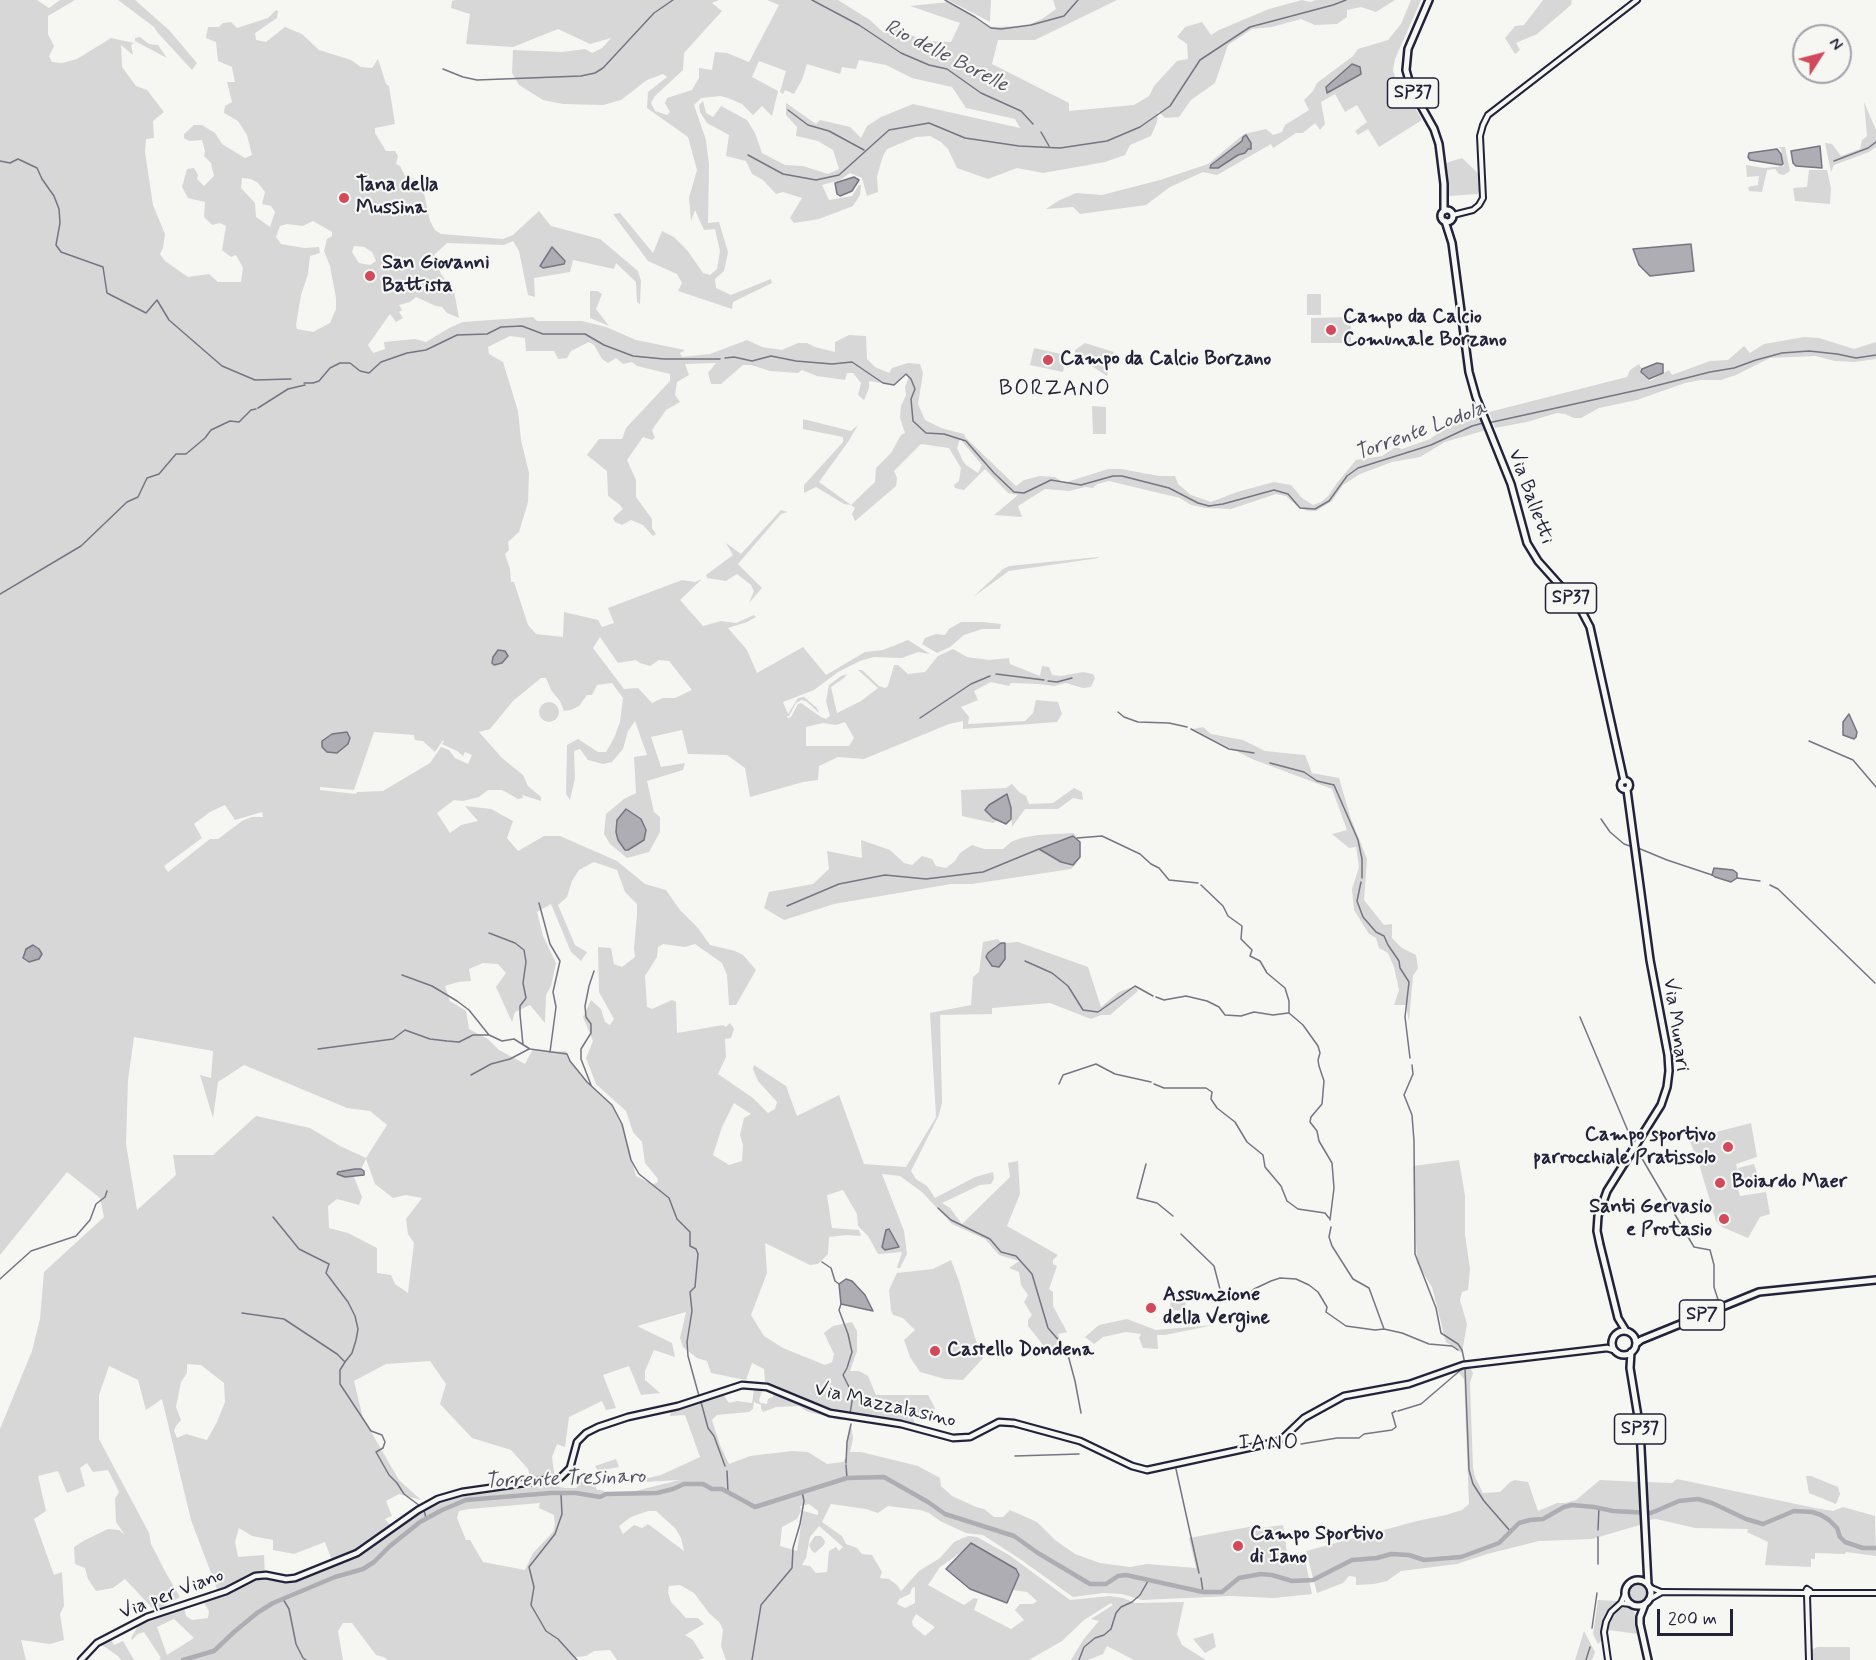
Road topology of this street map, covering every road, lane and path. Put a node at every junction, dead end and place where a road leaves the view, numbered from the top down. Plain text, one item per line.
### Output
1 (1429, 0) edge
2 (1637, 0) edge
3 (1444, 184) junction
4 (1444, 211) junction
5 (1450, 217) junction
6 (1624, 781) joint
7 (1876, 1280) edge
8 (1618, 1318) junction
9 (1626, 1331) junction
10 (1616, 1333) junction
11 (1634, 1336) junction
12 (1645, 1338) junction
13 (1612, 1341) junction
14 (1635, 1344) junction
15 (1602, 1349) junction
16 (1614, 1350) junction
17 (1630, 1352) junction
18 (1622, 1354) junction
19 (1630, 1368) junction
20 (1646, 1565) junction
21 (246, 1580) joint
22 (1635, 1580) junction
23 (1649, 1586) junction
24 (1662, 1592) junction
25 (1808, 1593) junction
26 (1876, 1593) edge
27 (1623, 1599) junction
28 (1647, 1601) junction
29 (1632, 1604) junction
30 (1640, 1617) junction
31 (81, 1660) edge
32 (1608, 1660) edge
33 (1648, 1660) edge
34 (1809, 1660) edge

1 - 3 main road, SP37
2 - 5 street
3 - 4 main road, SP37
3 - 5 main road
4 - 5 main road
4 - 5 main road
5 - 6 main road, Via Balletti / SP37
6 - 8 main road, Via Munari / SP37
7 - 12 main road, SP7
8 - 9 main road, Via Munari / SP37
8 - 10 main road, Via Munari / SP37
9 - 10 main road
9 - 11 main road
10 - 13 main road
11 - 12 main road
11 - 14 main road
12 - 14 main road, SP7
13 - 15 main road
13 - 16 main road
14 - 17 main road
15 - 16 main road, Via Mazzalasino
15 - 21 main road, Via Mazzalasino
16 - 18 main road
17 - 18 main road
17 - 19 main road, SP37
18 - 19 main road, SP37
19 - 20 main road, SP37
20 - 22 main road
20 - 23 main road, SP37
21 - 31 main road, Via per Viano
22 - 23 main road
22 - 27 main road
23 - 24 street
23 - 28 main road
24 - 25 street
24 - 28 street
25 - 26 street
25 - 34 street
27 - 29 main road
27 - 32 street
28 - 29 main road
28 - 30 main road
29 - 30 main road
30 - 33 main road

